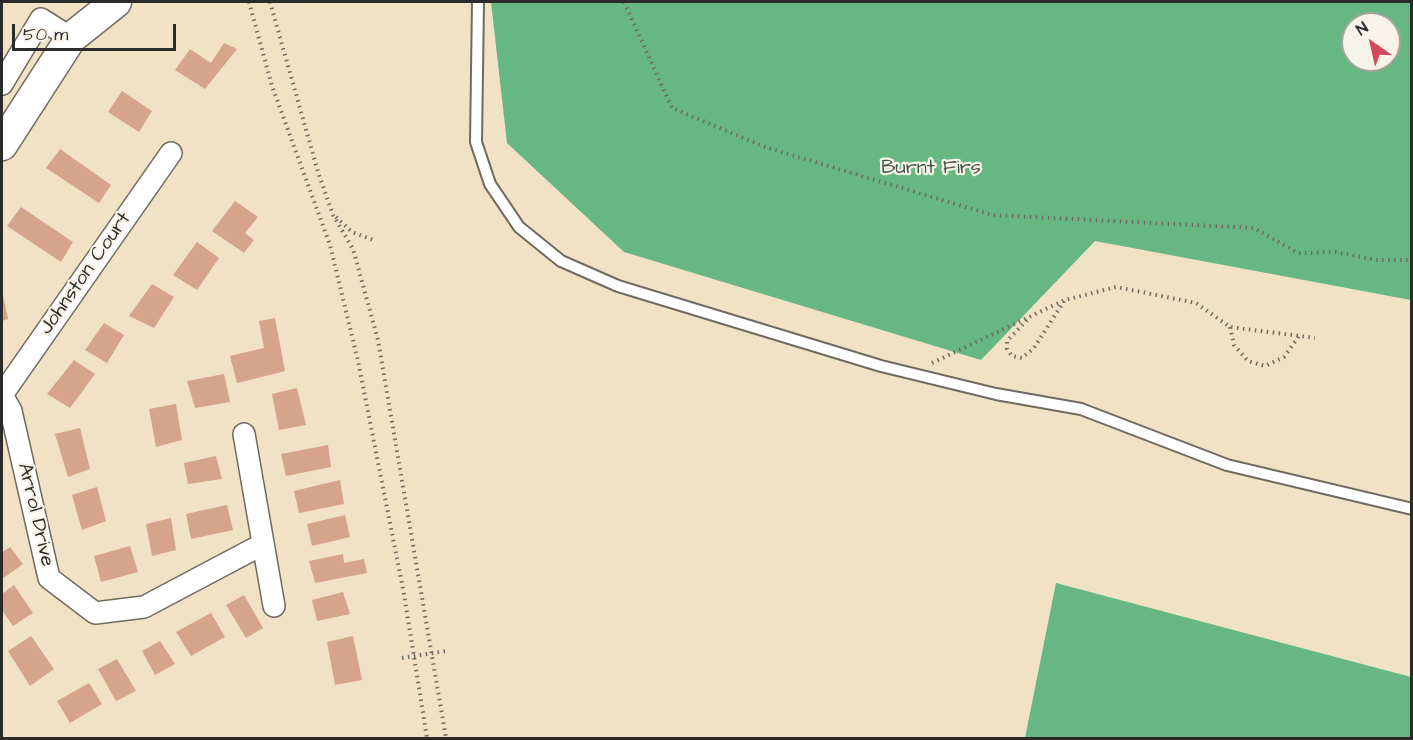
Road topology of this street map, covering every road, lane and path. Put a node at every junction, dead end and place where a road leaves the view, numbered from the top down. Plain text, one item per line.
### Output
1 (116, 2) edge
2 (249, 2) edge
3 (270, 2) edge
4 (478, 2) edge
5 (624, 2) edge
6 (43, 10) edge
7 (71, 38) junction
8 (2, 84) edge
9 (2, 145) edge
10 (171, 153) dead end
11 (333, 215) junction
12 (376, 241) dead end
13 (1412, 260) edge
14 (1065, 300) junction
15 (1030, 317) junction
16 (1230, 327) junction
17 (1299, 336) junction
18 (1316, 338) dead end
19 (910, 373) junction
20 (2, 395) edge
21 (244, 434) dead end
22 (1412, 509) edge
23 (263, 544) junction
24 (274, 606) dead end
25 (446, 651) dead end
26 (402, 658) dead end
27 (427, 738) edge
28 (446, 738) edge

1 - 7 street
2 - 27 path
3 - 11 path
4 - 19 lane
5 - 13 path
6 - 7 street
6 - 8 street
7 - 9 street
10 - 20 street, Johnston Court
11 - 12 path
11 - 28 path
14 - 15 path
14 - 15 path
14 - 16 path
15 - 19 path
16 - 17 path
16 - 17 path
17 - 18 path
19 - 22 lane
20 - 23 street, Arrol Drive
21 - 23 street
23 - 24 street
25 - 26 path, bridge

